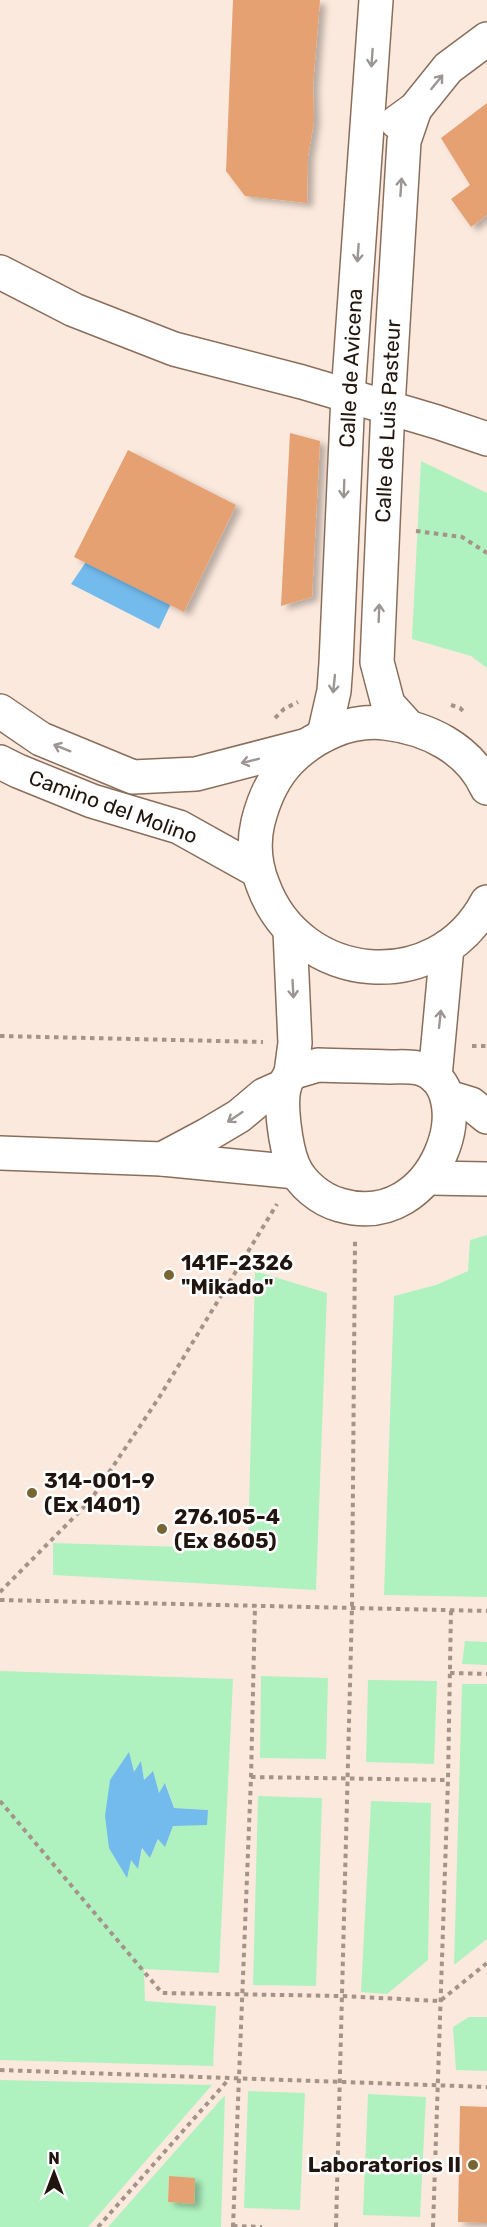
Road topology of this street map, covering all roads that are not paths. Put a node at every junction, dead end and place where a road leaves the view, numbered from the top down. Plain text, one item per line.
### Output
1 (376, 0) edge
2 (487, 39) edge
3 (369, 97) junction
4 (415, 109) junction
5 (0, 272) edge
6 (348, 395) junction
7 (387, 407) junction
8 (487, 439) edge
9 (0, 711) edge
10 (407, 725) junction
11 (315, 740) junction
12 (0, 762) edge
13 (487, 788) edge
14 (258, 871) junction
15 (487, 902) edge
16 (290, 931) junction
17 (447, 947) junction
18 (290, 1068) junction
19 (441, 1087) junction
20 (487, 1117) edge
21 (0, 1153) edge
22 (162, 1159) junction
23 (296, 1172) junction
24 (429, 1178) junction
25 (487, 1179) edge

1 -> 3 street, Calle de Avicena
4 -> 2 street
3 - 4 street
3 -> 6 street, Calle de Avicena
7 -> 4 street, Calle de Luis Pasteur
5 - 6 street
6 - 7 street
6 -> 11 street, Calle de Avicena
7 - 8 street
10 -> 7 street, Calle de Luis Pasteur
11 -> 9 street, Camino del Molino
10 - 11 street, Camino del Molino
10 - 13 street
11 - 14 street
12 - 14 street, Camino del Molino
14 - 16 street
15 - 17 street
16 - 17 street
16 -> 18 street
19 -> 17 street
18 - 19 street
18 -> 22 street
18 - 23 street
19 - 20 street
19 - 24 street
21 - 22 street
22 - 23 street
23 - 24 street
24 - 25 street

